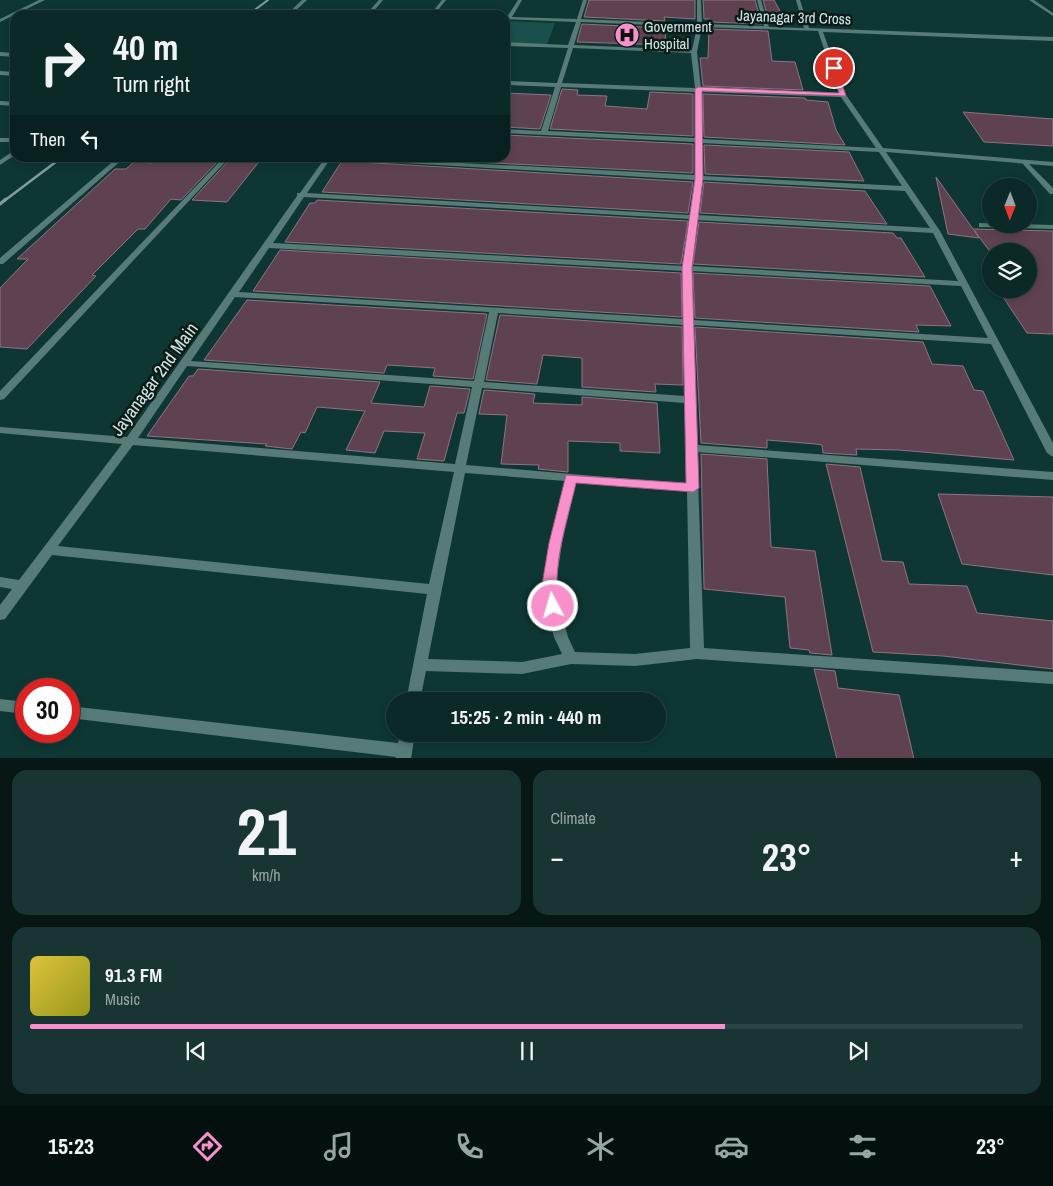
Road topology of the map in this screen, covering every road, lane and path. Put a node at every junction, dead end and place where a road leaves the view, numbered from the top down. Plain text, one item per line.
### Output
1 (43, 0) edge
2 (305, 0) edge
3 (381, 0) edge
4 (444, 0) edge
5 (520, 0) edge
6 (585, 0) edge
7 (699, 0) edge
8 (759, 0) edge
9 (798, 0) edge
10 (1031, 0) edge
11 (23, 10) edge
12 (293, 10) edge
13 (372, 10) edge
14 (436, 10) edge
15 (510, 14) edge
16 (1053, 15) edge
17 (510, 18) edge
18 (579, 21) junction
19 (700, 26) junction
20 (767, 28) junction
21 (807, 30) junction
22 (820, 30) junction
23 (1053, 39) edge
24 (510, 44) edge
25 (571, 47) junction
26 (694, 52) junction
27 (510, 82) edge
28 (560, 85) junction
29 (698, 89) junction
30 (843, 95) junction
31 (510, 131) edge
32 (544, 133) junction
33 (700, 142) junction
34 (884, 152) junction
35 (116, 162) edge
36 (222, 162) edge
37 (325, 162) edge
38 (407, 162) edge
39 (1024, 162) junction
40 (1053, 164) edge
41 (699, 179) junction
42 (908, 189) junction
43 (1053, 192) edge
44 (300, 195) junction
45 (692, 219) junction
46 (1038, 227) edge
47 (1053, 227) edge
48 (936, 231) junction
49 (267, 244) junction
50 (0, 262) edge
51 (687, 268) junction
52 (964, 284) junction
53 (235, 294) junction
54 (494, 310) junction
55 (688, 322) junction
56 (994, 341) junction
57 (185, 364) junction
58 (476, 385) junction
59 (0, 397) edge
60 (690, 400) junction
61 (0, 430) edge
62 (130, 441) junction
63 (692, 448) junction
64 (1053, 453) edge
65 (461, 469) junction
66 (1053, 476) edge
67 (571, 478) junction
68 (693, 488) junction
69 (48, 550) junction
70 (0, 582) edge
71 (23, 584) junction
72 (434, 590) junction
73 (0, 615) edge
74 (697, 653) junction
75 (571, 658) junction
76 (420, 665) junction
77 (1053, 678) edge
78 (415, 692) edge
79 (0, 705) edge
80 (15, 707) edge
81 (80, 713) edge
82 (405, 742) edge
83 (403, 755) edge

1 - 11 street
2 - 12 street
3 - 13 street
4 - 14 street
5 - 15 street
6 - 18 street
7 - 19 street
8 - 20 street
9 - 21 street
10 - 16 street
17 - 18 street, Jayanagar 3rd Cross
18 - 19 street, Jayanagar 3rd Cross
18 - 25 street
19 - 20 street, Jayanagar 3rd Cross
19 - 26 street
20 - 21 street, Jayanagar 3rd Cross
21 - 22 street, Jayanagar 3rd Cross
22 - 23 street, Jayanagar 3rd Cross
22 - 30 street
24 - 25 street
25 - 26 street
25 - 28 street
26 - 29 street
27 - 28 street
28 - 29 street
28 - 32 street
29 - 30 street
29 - 33 street
30 - 34 street
31 - 32 street
32 - 33 street
33 - 34 street
33 - 41 street
34 - 39 street
34 - 42 street
35 - 50 street
36 - 59 street
37 - 44 street, Jayanagar 2nd Main
38 - 41 street
39 - 40 street
39 - 43 street
41 - 42 street
41 - 45 street
42 - 48 street
44 - 45 street
44 - 49 street, Jayanagar 2nd Main
45 - 48 street
45 - 51 street
46 - 47 street
48 - 52 street
49 - 51 street
49 - 53 street, Jayanagar 2nd Main
51 - 52 street
51 - 55 street
52 - 56 street
53 - 54 street
53 - 57 street, Jayanagar 2nd Main
54 - 55 street
54 - 58 street
55 - 56 street
55 - 60 street
56 - 64 street
57 - 58 street
57 - 62 street, Jayanagar 2nd Main
58 - 60 street
58 - 65 street
60 - 63 street
61 - 62 street
62 - 65 street
62 - 69 street, Jayanagar 2nd Main
63 - 66 street
63 - 68 street
65 - 67 street
65 - 72 street
67 - 68 street
67 - 75 street
68 - 74 street
69 - 71 street, Jayanagar 2nd Main
69 - 72 street
70 - 71 street
71 - 73 street, Jayanagar 2nd Main
72 - 76 street
74 - 75 street
74 - 77 street
75 - 76 street
76 - 78 street
79 - 80 street
81 - 83 street
82 - 83 street

